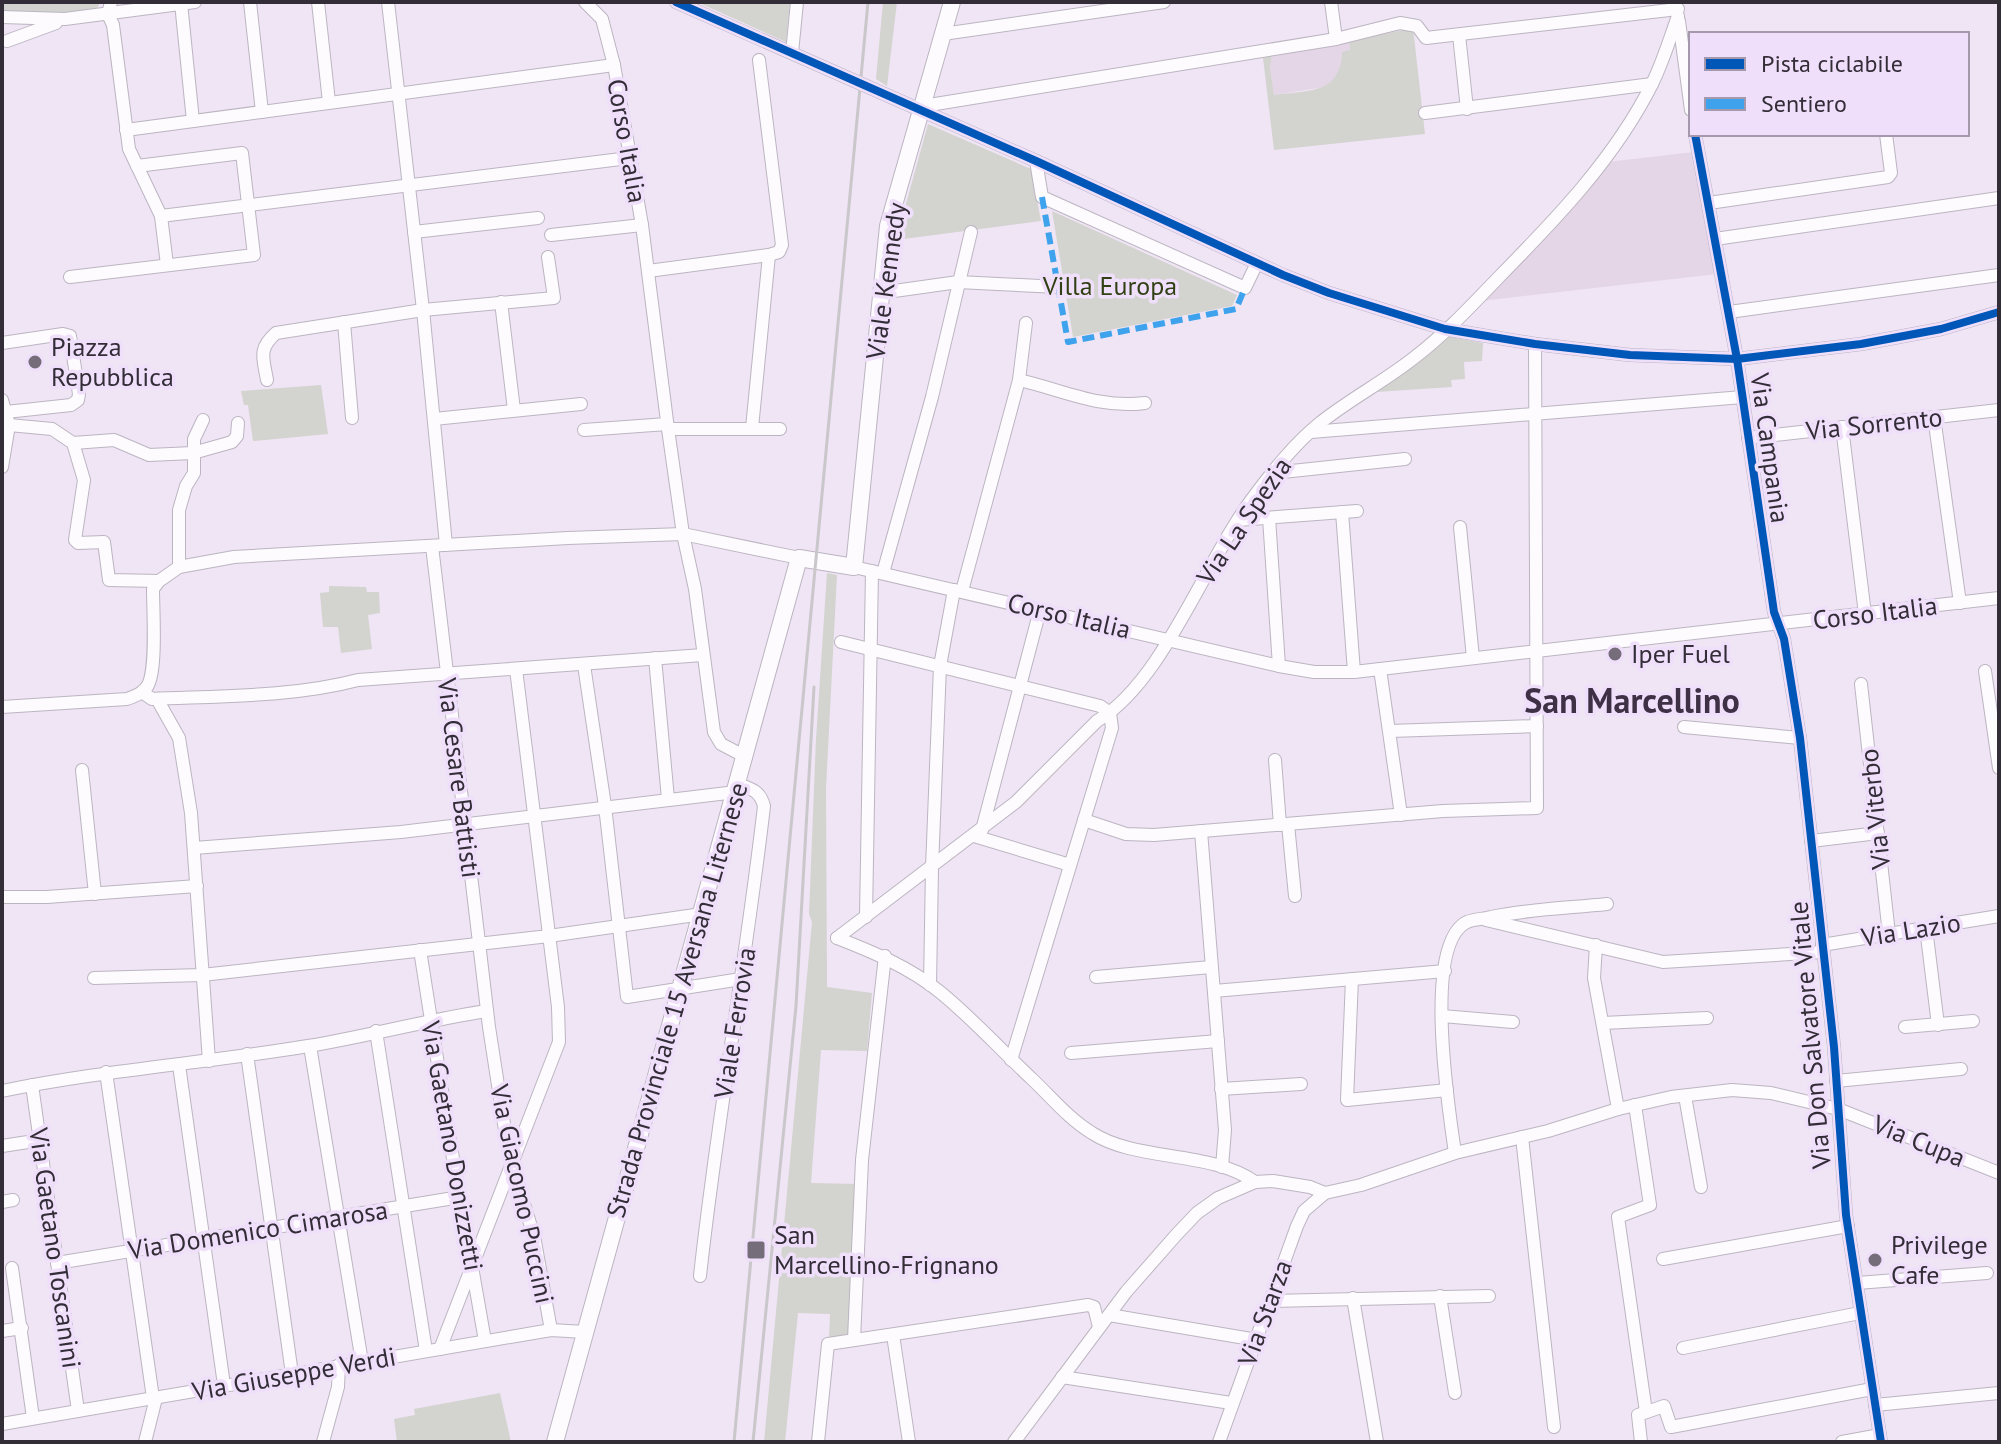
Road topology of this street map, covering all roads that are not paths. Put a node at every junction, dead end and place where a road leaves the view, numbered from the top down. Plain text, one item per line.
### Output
1 (195, 2) edge
2 (250, 2) edge
3 (318, 2) edge
4 (388, 2) edge
5 (585, 2) edge
6 (676, 2) edge
7 (797, 2) edge
8 (952, 2) edge
9 (1164, 2) edge
10 (1331, 2) edge
11 (181, 3) edge
12 (109, 8) edge
13 (126, 8) edge
14 (1678, 9) edge
15 (65, 19) junction
16 (5, 20) edge
17 (943, 34) junction
18 (1459, 35) junction
19 (1336, 39) junction
20 (4, 43) edge
21 (1682, 47) junction
22 (1664, 52) junction
23 (792, 53) junction
24 (759, 60) dead end
25 (614, 65) junction
26 (1652, 84) junction
27 (398, 92) junction
28 (1689, 96) edge
29 (329, 102) junction
30 (922, 109) junction
31 (1467, 109) junction
32 (262, 112) junction
33 (1425, 113) dead end
34 (193, 121) junction
35 (126, 130) junction
36 (1695, 136) edge
37 (1886, 136) edge
38 (629, 158) junction
39 (1036, 161) junction
40 (137, 166) junction
41 (408, 184) junction
42 (1999, 198) edge
43 (1709, 203) junction
44 (249, 206) junction
45 (161, 216) junction
46 (538, 218) dead end
47 (642, 225) junction
48 (414, 232) junction
49 (971, 232) dead end
50 (551, 235) dead end
51 (1715, 239) junction
52 (769, 255) junction
53 (548, 257) dead end
54 (1257, 263) junction
55 (167, 265) junction
56 (648, 271) junction
57 (1999, 275) edge
58 (70, 277) dead end
59 (958, 282) junction
60 (1059, 287) dead end
61 (880, 293) junction
62 (501, 302) junction
63 (423, 310) junction
64 (1729, 312) junction
65 (1999, 312) edge
66 (344, 322) junction
67 (1026, 323) dead end
68 (1445, 329) junction
69 (2, 343) edge
70 (1535, 344) junction
71 (1737, 359) junction
72 (267, 380) dead end
73 (1019, 380) junction
74 (1743, 397) junction
75 (1145, 403) dead end
76 (581, 404) dead end
77 (514, 410) junction
78 (1999, 410) edge
79 (6, 412) edge
80 (1535, 415) junction
81 (1934, 417) junction
82 (352, 418) dead end
83 (434, 419) junction
84 (203, 420) dead end
85 (238, 423) dead end
86 (667, 426) junction
87 (1842, 427) junction
88 (752, 428) junction
89 (780, 429) dead end
90 (584, 430) dead end
91 (1311, 432) junction
92 (1748, 438) junction
93 (73, 443) junction
94 (193, 453) junction
95 (1405, 459) dead end
96 (2, 467) edge
97 (1273, 473) junction
98 (1357, 511) dead end
99 (1342, 512) junction
100 (1269, 518) junction
101 (1238, 520) junction
102 (1460, 527) dead end
103 (683, 534) junction
104 (439, 545) junction
105 (799, 558) junction
106 (179, 567) junction
107 (854, 567) junction
108 (878, 572) junction
109 (159, 581) junction
110 (958, 590) junction
111 (1999, 598) edge
112 (1960, 603) junction
113 (1040, 610) junction
114 (1865, 614) junction
115 (1778, 625) junction
116 (1169, 640) junction
117 (841, 642) dead end
118 (870, 649) junction
119 (1536, 651) junction
120 (703, 655) junction
121 (655, 658) junction
122 (1473, 658) junction
123 (584, 665) junction
124 (940, 666) junction
125 (1279, 666) junction
126 (516, 669) junction
127 (1380, 669) junction
128 (1985, 671) dead end
129 (1354, 672) junction
130 (445, 674) junction
131 (1861, 684) dead end
132 (1021, 686) junction
133 (142, 692) junction
134 (157, 699) junction
135 (2, 707) edge
136 (1110, 713) junction
137 (1537, 726) junction
138 (1684, 727) dead end
139 (1390, 731) junction
140 (1800, 738) junction
141 (746, 757) junction
142 (1275, 760) dead end
143 (1999, 768) edge
144 (82, 770) dead end
145 (737, 788) junction
146 (668, 799) junction
147 (605, 806) junction
148 (534, 815) junction
149 (1401, 815) junction
150 (1084, 820) junction
151 (464, 823) junction
152 (1284, 824) junction
153 (1201, 831) junction
154 (978, 833) junction
155 (1878, 833) junction
156 (1811, 841) junction
157 (194, 848) junction
158 (1070, 865) junction
159 (932, 868) junction
160 (197, 886) junction
161 (95, 894) junction
162 (1295, 896) dead end
163 (2, 897) edge
164 (1607, 904) dead end
165 (702, 914) junction
166 (1999, 916) edge
167 (866, 917) junction
168 (1482, 919) junction
169 (618, 926) junction
170 (1926, 928) junction
171 (1889, 934) junction
172 (549, 936) junction
173 (479, 944) junction
174 (1596, 945) junction
175 (1823, 948) junction
176 (420, 950) junction
177 (885, 956) junction
178 (1211, 967) junction
179 (1445, 971) junction
180 (202, 975) junction
181 (1096, 977) dead end
182 (94, 978) dead end
183 (741, 979) junction
184 (1352, 979) junction
185 (930, 985) junction
186 (681, 989) junction
187 (1214, 991) junction
188 (487, 1011) junction
189 (1442, 1016) junction
190 (1707, 1018) dead end
191 (430, 1020) junction
192 (1973, 1021) dead end
193 (1513, 1022) dead end
194 (1603, 1023) junction
195 (1938, 1025) junction
196 (1905, 1027) dead end
197 (376, 1031) junction
198 (1218, 1041) junction
199 (310, 1046) junction
200 (1071, 1053) dead end
201 (247, 1054) junction
202 (1011, 1060) junction
203 (209, 1061) junction
204 (179, 1065) junction
205 (1961, 1069) dead end
206 (106, 1072) junction
207 (1836, 1081) junction
208 (1301, 1084) dead end
209 (32, 1085) junction
210 (1221, 1089) junction
211 (1447, 1090) junction
212 (2, 1091) edge
213 (1685, 1096) junction
214 (1635, 1105) junction
215 (1618, 1109) junction
216 (1838, 1109) junction
217 (1522, 1137) junction
218 (41, 1140) junction
219 (2, 1146) edge
220 (1455, 1153) junction
221 (512, 1167) junction
222 (1222, 1167) junction
223 (1999, 1173) edge
224 (1255, 1182) junction
225 (1701, 1187) dead end
226 (1325, 1193) junction
227 (460, 1197) junction
228 (404, 1206) junction
229 (339, 1216) junction
230 (1848, 1226) junction
231 (271, 1228) junction
232 (204, 1239) junction
233 (130, 1251) junction
234 (1663, 1259) dead end
235 (57, 1263) junction
236 (472, 1266) junction
237 (12, 1268) dead end
238 (1987, 1273) dead end
239 (700, 1276) dead end
240 (1857, 1283) junction
241 (1440, 1296) junction
242 (1489, 1296) dead end
243 (1353, 1298) junction
244 (1271, 1301) junction
245 (1860, 1313) junction
246 (1109, 1315) junction
247 (1099, 1327) junction
248 (22, 1328) junction
249 (551, 1330) junction
250 (2, 1331) edge
251 (585, 1332) junction
252 (893, 1335) junction
253 (854, 1340) junction
254 (1257, 1340) junction
255 (485, 1341) junction
256 (1683, 1348) dead end
257 (440, 1349) junction
258 (426, 1351) junction
259 (362, 1362) junction
260 (339, 1365) junction
261 (292, 1374) junction
262 (1062, 1377) junction
263 (224, 1385) junction
264 (1872, 1389) junction
265 (1455, 1393) dead end
266 (1999, 1393) edge
267 (154, 1398) junction
268 (1231, 1403) junction
269 (1875, 1405) junction
270 (78, 1411) junction
271 (1646, 1412) junction
272 (33, 1418) junction
273 (2, 1424) edge
274 (1554, 1427) dead end
275 (1880, 1438) edge
276 (145, 1442) edge
277 (323, 1442) edge
278 (555, 1442) edge
279 (818, 1442) edge
280 (909, 1442) edge
281 (1014, 1442) edge
282 (1219, 1442) edge
283 (1377, 1442) edge
284 (1641, 1442) edge
285 (1842, 1442) edge

1 - 11 street
2 - 32 street
3 - 29 street
4 - 27 street, Via Cesare Battisti
5 - 25 street, Corso Italia
6 - 23 street
7 - 23 street
8 - 17 main road, Viale Kennedy
9 - 17 street
10 - 19 street
11 - 13 street
11 - 34 street
12 - 13 street
12 - 15 street
12 - 35 street
14 - 18 street
14 - 21 street
14 - 22 street, Via La Spezia
15 - 16 street
15 - 20 street
16 - 20 street
17 - 30 main road, Viale Kennedy
18 - 19 street
18 - 31 street
19 - 30 street
21 - 22 street
21 - 28 street
22 - 26 street, Via La Spezia
23 - 30 street
24 - 52 street
25 - 27 street
25 - 38 street, Corso Italia
26 - 31 street
26 - 68 street, Via La Spezia
27 - 29 street
27 - 41 street, Via Cesare Battisti
29 - 32 street
30 - 39 street
30 - 61 main road, Viale Kennedy
31 - 33 street
32 - 34 street
34 - 35 street
35 - 40 street
36 - 43 street, Via Campania
37 - 43 street
38 - 41 street
38 - 47 street, Corso Italia
39 - 54 street
39 - 54 street
40 - 44 street
40 - 45 street
41 - 44 street
41 - 48 street, Via Cesare Battisti
42 - 51 street
43 - 51 street, Via Campania
44 - 45 street
44 - 55 street
45 - 55 street
46 - 48 street
47 - 50 street
47 - 56 street, Corso Italia
48 - 63 street, Via Cesare Battisti
49 - 59 street
51 - 64 street, Via Campania
52 - 56 street
52 - 88 street
53 - 62 street
54 - 68 street
55 - 58 street
56 - 86 street, Corso Italia
57 - 64 street
59 - 60 street
59 - 61 street
59 - 108 street
61 - 107 main road, Viale Kennedy
62 - 63 street
62 - 77 street
63 - 66 street
63 - 83 street, Via Cesare Battisti
64 - 71 street, Via Campania
65 - 71 street
66 - 72 street
66 - 82 street
67 - 73 street
68 - 70 street
68 - 91 street, Via La Spezia
69 - 79 street
70 - 71 street
70 - 80 street
71 - 74 street, Via Campania
73 - 75 street
73 - 110 street
74 - 80 street
74 - 92 street, Via Campania
76 - 77 street
77 - 83 street
78 - 81 street, Via Sorrento
79 - 93 street
79 - 96 street
80 - 91 street
80 - 119 street
81 - 87 street, Via Sorrento
81 - 112 street
83 - 104 street, Via Cesare Battisti
84 - 94 street
85 - 94 street
86 - 88 street
86 - 90 street
86 - 103 street, Corso Italia
87 - 92 street, Via Sorrento
87 - 114 street
88 - 89 street
91 - 97 street, Via La Spezia
92 - 115 street, Via Campania
93 - 94 street
93 - 109 street
94 - 106 street
95 - 97 street
97 - 101 street, Via La Spezia
98 - 99 street
99 - 100 street
99 - 129 street
100 - 101 street
100 - 125 street
101 - 116 street, Via La Spezia
102 - 122 street
103 - 104 street
103 - 105 street, Corso Italia
103 - 120 street
104 - 106 street
104 - 130 street, Via Cesare Battisti
105 - 107 main road, Corso Italia
105 - 141 main road, Strada Provinciale 15 Aversana Liternese
106 - 109 street
107 - 108 street, Corso Italia
108 - 110 street, Corso Italia
108 - 118 street
109 - 133 street
110 - 113 street, Corso Italia
110 - 124 street
111 - 112 street, Corso Italia
112 - 114 street, Corso Italia
113 - 116 street, Corso Italia
113 - 132 street
114 - 115 street, Corso Italia
115 - 119 street, Corso Italia
115 - 140 street, Via Don Salvatore Vitale
116 - 125 street, Corso Italia
116 - 136 street, Via La Spezia
117 - 118 street
118 - 124 street
118 - 167 street
119 - 122 street, Corso Italia
119 - 137 street
120 - 121 street
120 - 141 street
121 - 123 street
121 - 146 street
122 - 127 street, Corso Italia
123 - 126 street
123 - 147 street
124 - 132 street
124 - 159 street
125 - 129 street, Corso Italia
126 - 130 street
126 - 148 street
127 - 129 street, Corso Italia
127 - 139 street
128 - 143 street
130 - 134 street
130 - 151 street, Via Cesare Battisti
131 - 155 street, Via Viterbo
132 - 136 street
132 - 154 street
133 - 134 street
133 - 135 street
134 - 157 street
136 - 150 street
136 - 154 street, Via La Spezia
137 - 139 street
137 - 149 street
138 - 140 street
139 - 149 street
140 - 156 street, Via Don Salvatore Vitale
141 - 145 main road, Strada Provinciale 15 Aversana Liternese
142 - 152 street
144 - 161 street
145 - 146 street
145 - 165 main road, Strada Provinciale 15 Aversana Liternese
145 - 183 street, Viale Ferrovia
146 - 147 street
147 - 148 street
147 - 169 street
148 - 151 street
148 - 172 street
149 - 152 street
150 - 153 street
150 - 158 street
151 - 157 street
151 - 173 street, Via Cesare Battisti
152 - 153 street
152 - 162 street
153 - 178 street
154 - 158 street
154 - 159 street, Via La Spezia
155 - 156 street
155 - 171 street, Via Viterbo
156 - 175 street, Via Don Salvatore Vitale
157 - 160 street
158 - 202 street
159 - 167 street, Via La Spezia
159 - 185 street
160 - 161 street
160 - 180 street
161 - 163 street
164 - 168 street
165 - 169 street
165 - 186 main road, Strada Provinciale 15 Aversana Liternese
166 - 170 street, Via Lazio
167 - 177 street, Via La Spezia
168 - 174 street, Via Lazio
168 - 179 street
169 - 172 street
169 - 186 street
170 - 171 street, Via Lazio
170 - 195 street
171 - 175 street, Via Lazio
172 - 173 street
172 - 221 street
173 - 176 street
173 - 188 street, Via Cesare Battisti
174 - 175 street, Via Lazio
174 - 194 street
175 - 207 street, Via Don Salvatore Vitale
176 - 180 street
176 - 191 street, Via Gaetano Donizzetti
177 - 185 street
177 - 253 street
178 - 181 street
178 - 187 street
179 - 184 street
179 - 189 street
180 - 182 street
180 - 203 street
183 - 186 street
183 - 239 street, Viale Ferrovia
184 - 187 street
184 - 211 street
185 - 202 street
186 - 251 main road, Strada Provinciale 15 Aversana Liternese
187 - 198 street
188 - 191 street
188 - 221 street, Via Giacomo Puccini
189 - 193 street
189 - 211 street
190 - 194 street
191 - 197 street
191 - 227 street, Via Gaetano Donizzetti
192 - 195 street
194 - 215 street
195 - 196 street
197 - 199 street
197 - 228 street
198 - 200 street
198 - 210 street
199 - 201 street
199 - 229 street
201 - 203 street
201 - 231 street
202 - 222 street
203 - 204 street
204 - 206 street
204 - 232 street
205 - 207 street
206 - 209 street
206 - 233 street
207 - 216 street, Via Don Salvatore Vitale
208 - 210 street
209 - 212 street
209 - 218 street, Via Gaetano Toscanini
210 - 222 street
211 - 220 street
213 - 214 street, Via Cupa
213 - 216 street, Via Cupa
213 - 225 street
214 - 215 street, Via Cupa
214 - 271 street
215 - 217 street, Via Cupa
216 - 223 street, Via Cupa
216 - 230 street, Via Don Salvatore Vitale
217 - 220 street, Via Cupa
217 - 274 street
218 - 219 street
218 - 235 street, Via Gaetano Toscanini
220 - 226 street, Via Cupa
221 - 236 street
221 - 249 street, Via Giacomo Puccini
222 - 224 street
224 - 226 street
224 - 246 street
226 - 244 street, Via Starza
227 - 228 street, Via Domenico Cimarosa
227 - 236 street, Via Gaetano Donizzetti
228 - 229 street, Via Domenico Cimarosa
228 - 258 street
229 - 231 street, Via Domenico Cimarosa
229 - 259 street
230 - 234 street
230 - 240 street, Via Don Salvatore Vitale
231 - 232 street, Via Domenico Cimarosa
231 - 261 street
232 - 233 street, Via Domenico Cimarosa
232 - 263 street
233 - 235 street, Via Domenico Cimarosa
233 - 267 street
235 - 270 street, Via Gaetano Toscanini
236 - 255 street, Via Gaetano Donizzetti
236 - 257 street
237 - 248 street
238 - 240 street
240 - 245 street, Via Don Salvatore Vitale
241 - 242 street
241 - 243 street
241 - 265 street
243 - 244 street
243 - 283 street
244 - 254 street, Via Starza
245 - 256 street
245 - 264 street, Via Don Salvatore Vitale
246 - 247 street
246 - 254 street
247 - 252 street
247 - 262 street
248 - 250 street
248 - 272 street
249 - 251 street, Via Giuseppe Verdi
249 - 255 street, Via Giuseppe Verdi
251 - 278 main road, Strada Provinciale 15 Aversana Liternese
252 - 253 street
252 - 280 street
253 - 279 street
254 - 268 street, Via Starza
255 - 257 street, Via Giuseppe Verdi
257 - 258 street, Via Giuseppe Verdi
258 - 259 street, Via Giuseppe Verdi
259 - 260 street, Via Giuseppe Verdi
260 - 261 street, Via Giuseppe Verdi
260 - 277 street
261 - 263 street, Via Giuseppe Verdi
262 - 268 street
262 - 281 street
263 - 267 street, Via Giuseppe Verdi
264 - 269 street, Via Don Salvatore Vitale
264 - 271 street
266 - 269 street
267 - 270 street, Via Giuseppe Verdi
267 - 276 street
268 - 282 street, Via Starza
269 - 275 street, Via Don Salvatore Vitale
270 - 272 street, Via Giuseppe Verdi
271 - 284 street
272 - 273 street, Via Giuseppe Verdi
275 - 285 street

